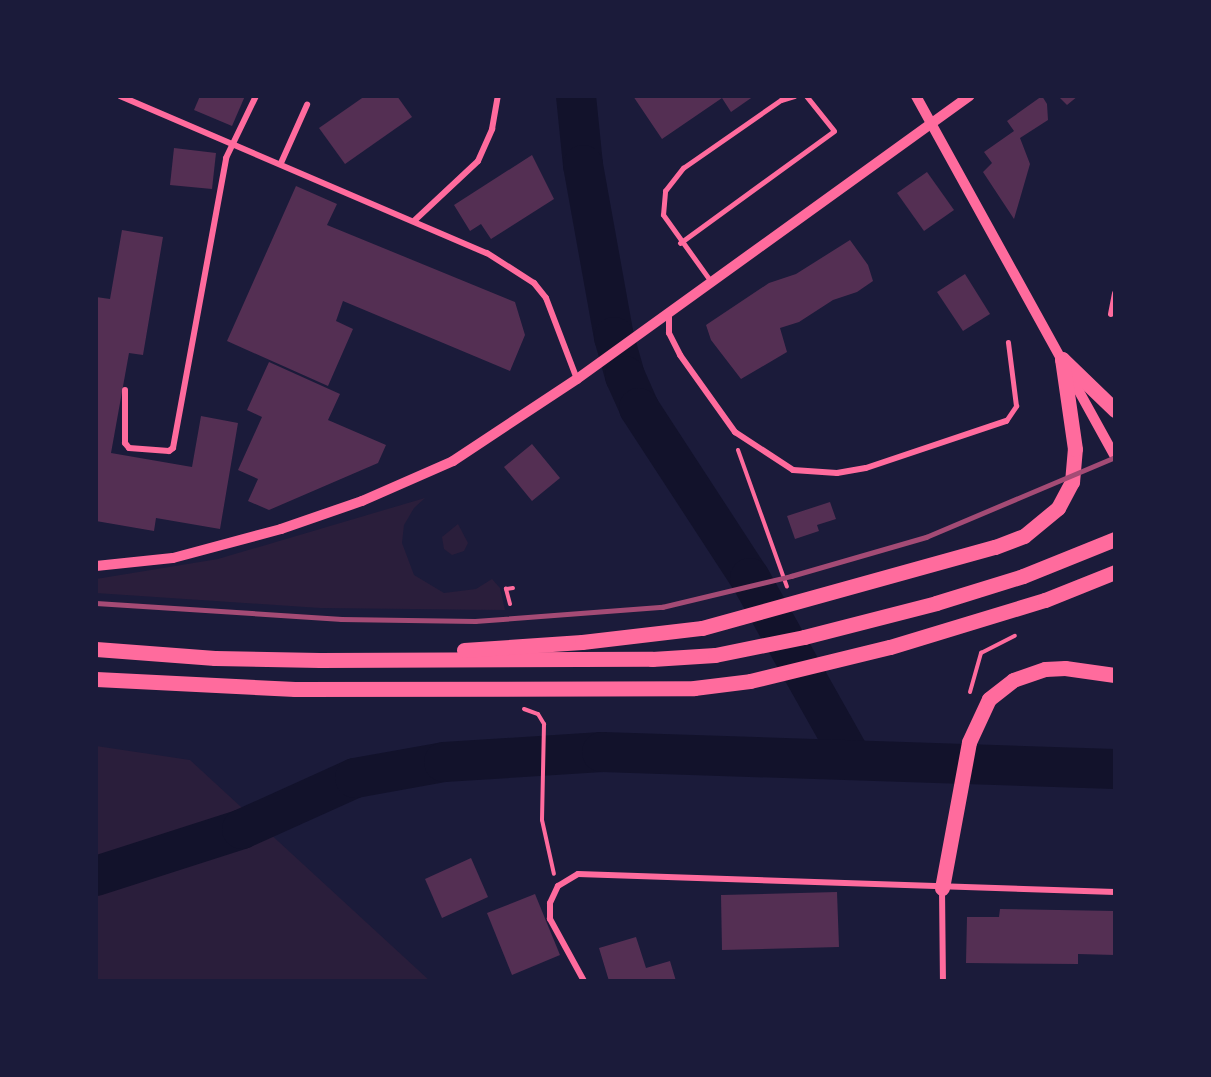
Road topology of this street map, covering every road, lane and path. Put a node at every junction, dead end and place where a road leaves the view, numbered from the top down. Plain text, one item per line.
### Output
1 (120, 96) edge
2 (256, 96) edge
3 (498, 96) edge
4 (794, 96) edge
5 (806, 96) edge
6 (916, 96) edge
7 (970, 96) edge
8 (307, 105) dead end
9 (932, 122) junction
10 (230, 144) junction
11 (281, 163) junction
12 (415, 220) junction
13 (680, 243) junction
14 (711, 282) junction
15 (1115, 293) edge
16 (669, 312) junction
17 (1111, 314) dead end
18 (1008, 343) dead end
19 (1062, 358) junction
20 (577, 379) junction
21 (125, 390) dead end
22 (1115, 410) edge
23 (1005, 421) joint
24 (735, 432) junction
25 (1115, 456) edge
26 (1115, 539) edge
27 (96, 566) edge
28 (1115, 572) edge
29 (1115, 577) edge
30 (513, 588) dead end
31 (789, 594) dead end
32 (1046, 600) junction
33 (510, 604) dead end
34 (1015, 636) dead end
35 (96, 649) edge
36 (981, 653) dead end
37 (320, 660) junction
38 (1115, 675) edge
39 (96, 679) edge
40 (520, 708) dead end
41 (558, 886) junction
42 (942, 888) junction
43 (1115, 892) edge
44 (584, 981) edge
45 (943, 981) edge

1 - 10 street
2 - 10 street
3 - 12 street
4 - 13 lane
5 - 13 lane
6 - 9 street
7 - 9 street
8 - 11 street
9 - 14 street
9 - 19 street
10 - 11 street
10 - 21 street
11 - 12 street
12 - 20 street
13 - 14 lane
14 - 16 street
15 - 17 street
16 - 20 street
16 - 24 street
18 - 23 lane
19 - 22 main road
19 - 25 street
19 - 37 main road
20 - 27 street
23 - 24 street
24 - 31 path
26 - 37 main road
28 - 32 main road
29 - 32 main road
30 - 33 path
32 - 39 main road
34 - 36 path
35 - 37 main road
38 - 42 main road
40 - 41 path
41 - 42 street
41 - 44 street
42 - 43 street
42 - 45 street

